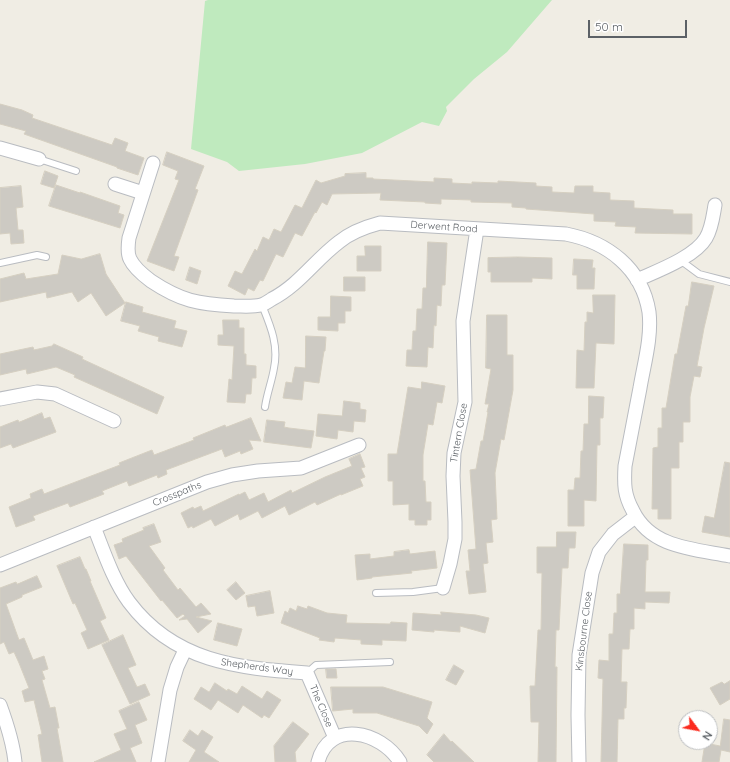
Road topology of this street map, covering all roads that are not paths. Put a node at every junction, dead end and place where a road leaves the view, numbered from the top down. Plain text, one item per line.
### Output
1 (0, 148) edge
2 (39, 159) joint
3 (153, 163) dead end
4 (76, 171) dead end
5 (111, 183) dead end
6 (143, 193) junction
7 (715, 205) dead end
8 (477, 229) junction
9 (46, 256) dead end
10 (680, 260) junction
11 (0, 263) edge
12 (637, 280) junction
13 (730, 282) edge
14 (262, 305) junction
15 (0, 398) edge
16 (265, 407) dead end
17 (114, 421) dead end
18 (359, 445) dead end
19 (636, 517) junction
20 (94, 528) junction
21 (730, 556) edge
22 (0, 565) edge
23 (443, 588) joint
24 (376, 593) dead end
25 (185, 650) junction
26 (390, 662) dead end
27 (307, 673) junction
28 (0, 705) edge
29 (335, 738) junction
30 (15, 762) edge
31 (158, 762) edge
32 (318, 762) edge
33 (400, 762) edge
34 (579, 762) edge

1 - 2 street
2 - 4 lane
3 - 6 street, Derwent Road
5 - 6 street
6 - 14 street, Derwent Road
7 - 10 street
8 - 12 street, Derwent Road
8 - 14 street, Derwent Road
8 - 23 street, Tintern Close
9 - 11 lane
10 - 12 street
10 - 13 lane
12 - 19 street, Derwent Road
14 - 16 lane
15 - 17 street
18 - 20 street, Crosspaths
19 - 21 street, Derwent Road
19 - 34 street, Kinsbourne Close
20 - 22 street, Crosspaths
20 - 25 street, Shepherds Way
23 - 24 lane
25 - 27 street, Shepherds Way
25 - 31 street
26 - 27 lane
27 - 29 street, The Close
28 - 30 street
29 - 32 street, The Close
29 - 33 street, The Close

